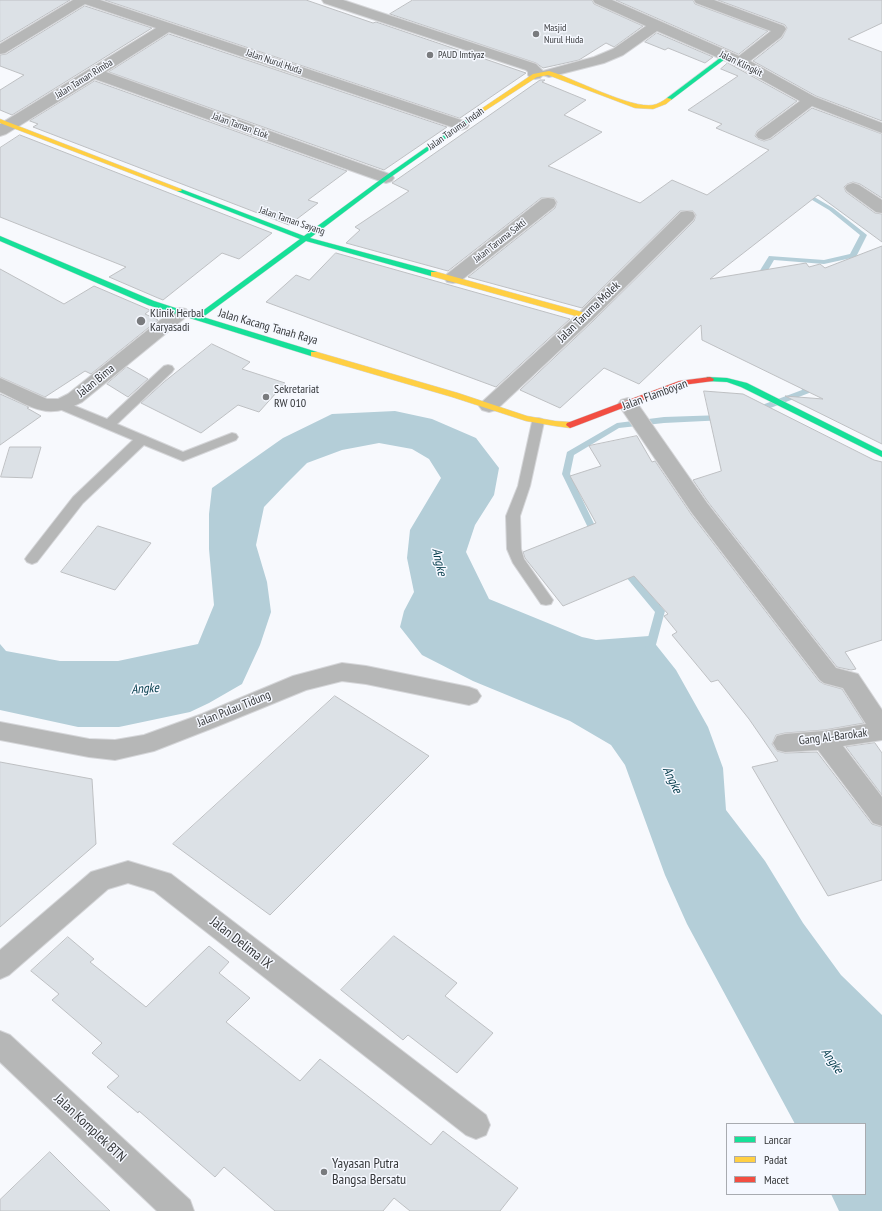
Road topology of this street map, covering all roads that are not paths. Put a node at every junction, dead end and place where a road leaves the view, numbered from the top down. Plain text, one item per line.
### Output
1 (85, 0) edge
2 (329, 0) edge
3 (600, 0) edge
4 (701, 0) edge
5 (656, 25) junction
6 (168, 27) junction
7 (0, 50) edge
8 (726, 56) junction
9 (740, 62) junction
10 (94, 73) junction
11 (542, 74) junction
12 (810, 100) junction
13 (460, 125) junction
14 (3, 126) edge
15 (882, 128) edge
16 (764, 135) dead end
17 (386, 178) junction
18 (853, 188) dead end
19 (548, 203) dead end
20 (882, 208) edge
21 (687, 216) dead end
22 (0, 238) edge
23 (304, 238) junction
24 (453, 278) junction
25 (189, 316) junction
26 (586, 316) junction
27 (168, 369) dead end
28 (0, 384) edge
29 (61, 405) junction
30 (489, 406) junction
31 (636, 418) junction
32 (538, 422) junction
33 (108, 425) junction
34 (232, 437) dead end
35 (142, 439) junction
36 (882, 454) edge
37 (32, 559) dead end
38 (546, 600) dead end
39 (469, 696) dead end
40 (882, 730) edge
41 (0, 731) edge
42 (824, 740) junction
43 (785, 743) dead end
44 (882, 816) edge
45 (0, 967) edge
46 (0, 1044) edge
47 (476, 1125) dead end
48 (179, 1211) edge

1 - 6 street, Jalan Nurul Huda
1 - 7 street
2 - 11 street
3 - 5 street, Jalan Klingkit
4 - 9 street
5 - 8 street, Jalan Klingkit
5 - 11 street
6 - 10 street, Jalan Taman Rimba
6 - 13 street, Jalan Nurul Huda
8 - 9 street, Jalan Klingkit
8 - 11 street
9 - 12 street, Jalan Klingkit
10 - 14 street, Jalan Taman Rimba
10 - 17 street, Jalan Taman Elok
11 - 13 street, Jalan Taruma Indah
12 - 15 street, Jalan Klingkit
12 - 16 street
13 - 17 street, Jalan Taruma Indah
14 - 23 street, Jalan Taman Sayang
17 - 23 street, Jalan Taruma Indah
18 - 20 street
19 - 24 street, Jalan Taruma Sakti
21 - 26 street, Jalan Taruma Molek
22 - 25 street, Jalan Kacang Tanah Raya
23 - 24 street, Jalan Taman Sayang
23 - 25 street, Jalan Taruma Indah
24 - 26 street, Jalan Taman Sayang
25 - 29 street, Jalan Bima
25 - 30 street, Jalan Kacang Tanah Raya
26 - 30 street, Jalan Taruma Molek
27 - 33 lane
28 - 29 street
29 - 33 lane
30 - 32 street, Jalan Flamboyan
31 - 32 street, Jalan Flamboyan
31 - 36 street, Jalan Flamboyan
31 - 40 street
32 - 38 lane
33 - 35 lane
34 - 35 lane
35 - 37 lane
39 - 41 street, Jalan Pulau Tidung
40 - 42 street, Gang Al-Barokak
42 - 43 street, Gang Al-Barokak
42 - 44 street
45 - 47 street, Jalan Delima IX
46 - 48 street, Jalan Komplek BTN

